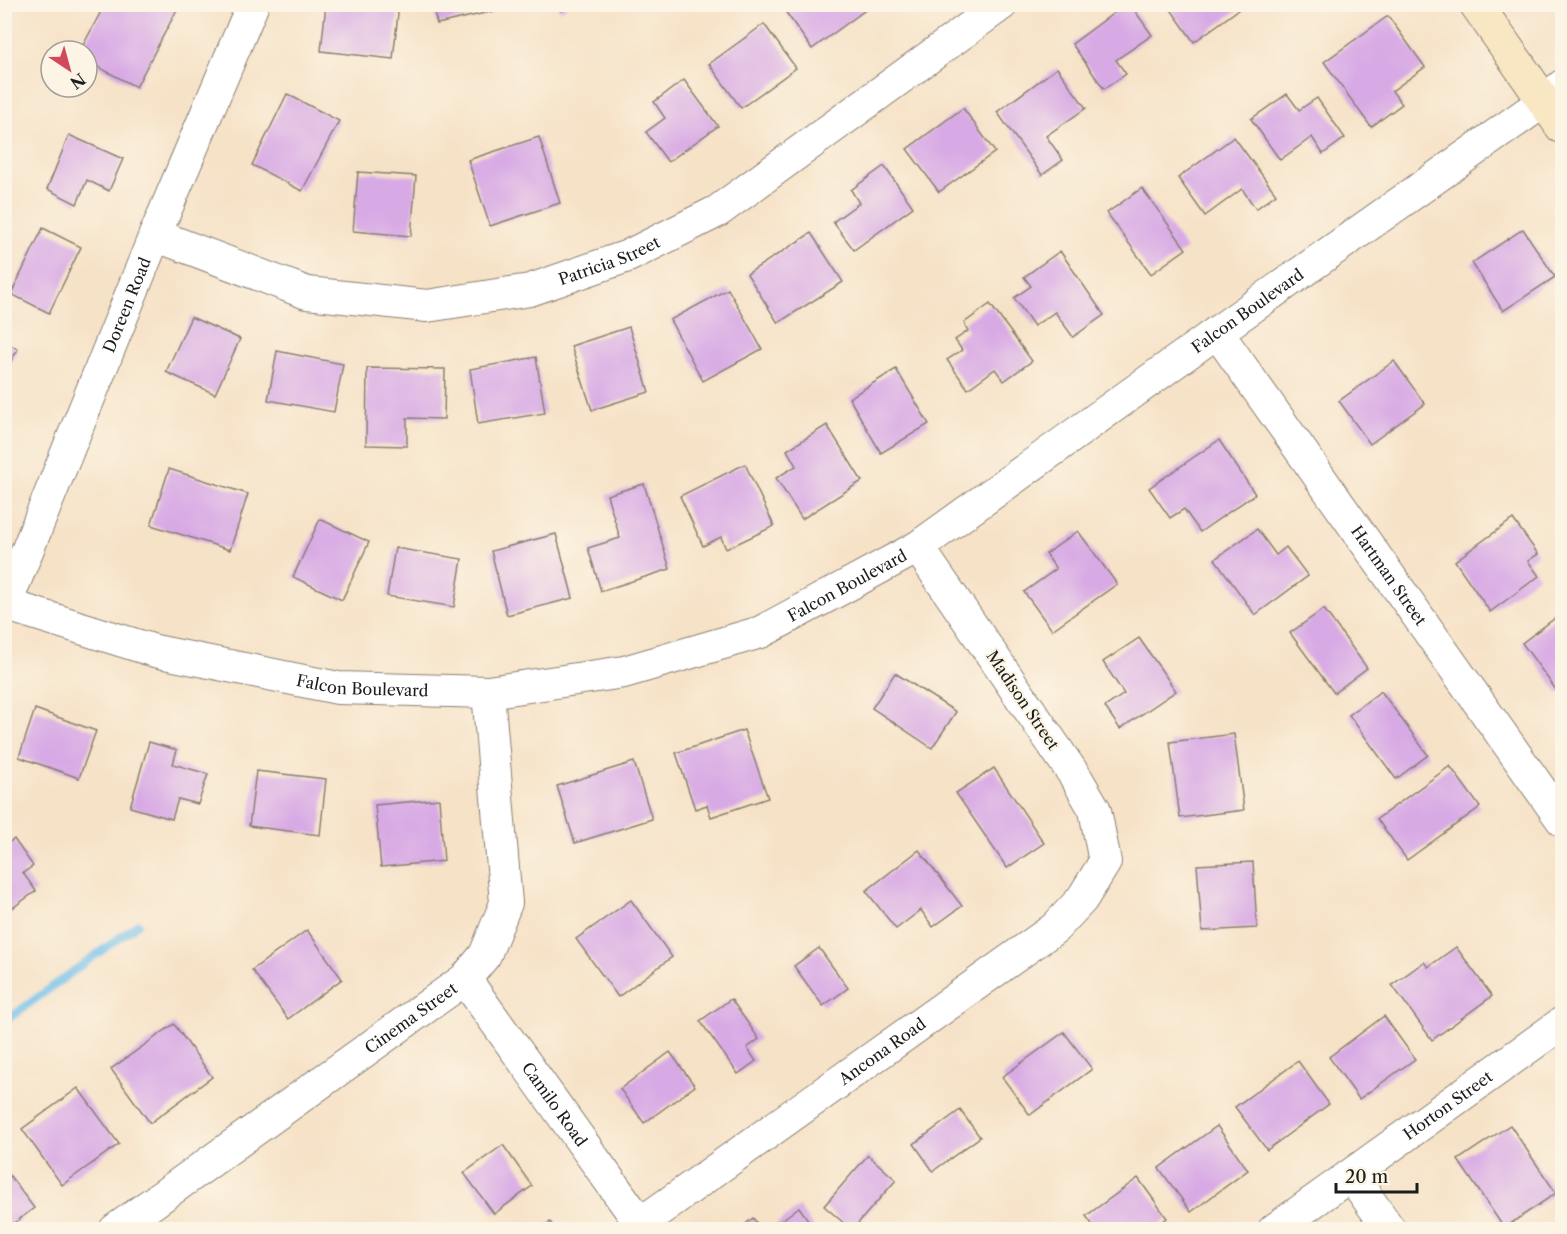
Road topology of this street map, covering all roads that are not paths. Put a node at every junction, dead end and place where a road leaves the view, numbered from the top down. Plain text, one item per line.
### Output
1 (253, 4) edge
2 (1002, 4) edge
3 (1476, 4) edge
4 (1556, 105) edge
5 (156, 235) junction
6 (1217, 332) junction
7 (918, 547) junction
8 (5, 605) edge
9 (488, 692) junction
10 (1563, 820) edge
11 (1105, 862) joint
12 (465, 980) junction
13 (1563, 1023) edge
14 (1351, 1175) junction
15 (643, 1226) edge
16 (115, 1230) edge
17 (1274, 1230) edge
18 (1390, 1230) edge

1 - 5 street, Doreen Road
2 - 5 street, Patricia Street
3 - 4 main road
4 - 6 street, Falcon Boulevard
5 - 8 street, Doreen Road
6 - 7 street, Falcon Boulevard
6 - 10 street, Hartman Street
7 - 9 street, Falcon Boulevard
7 - 11 street, Madison Street
8 - 9 street, Falcon Boulevard
9 - 12 street, Cinema Street
11 - 15 street, Ancona Road
12 - 15 street, Camilo Road
12 - 16 street, Cinema Street
13 - 14 street, Horton Street
14 - 17 street, Horton Street
14 - 18 street

